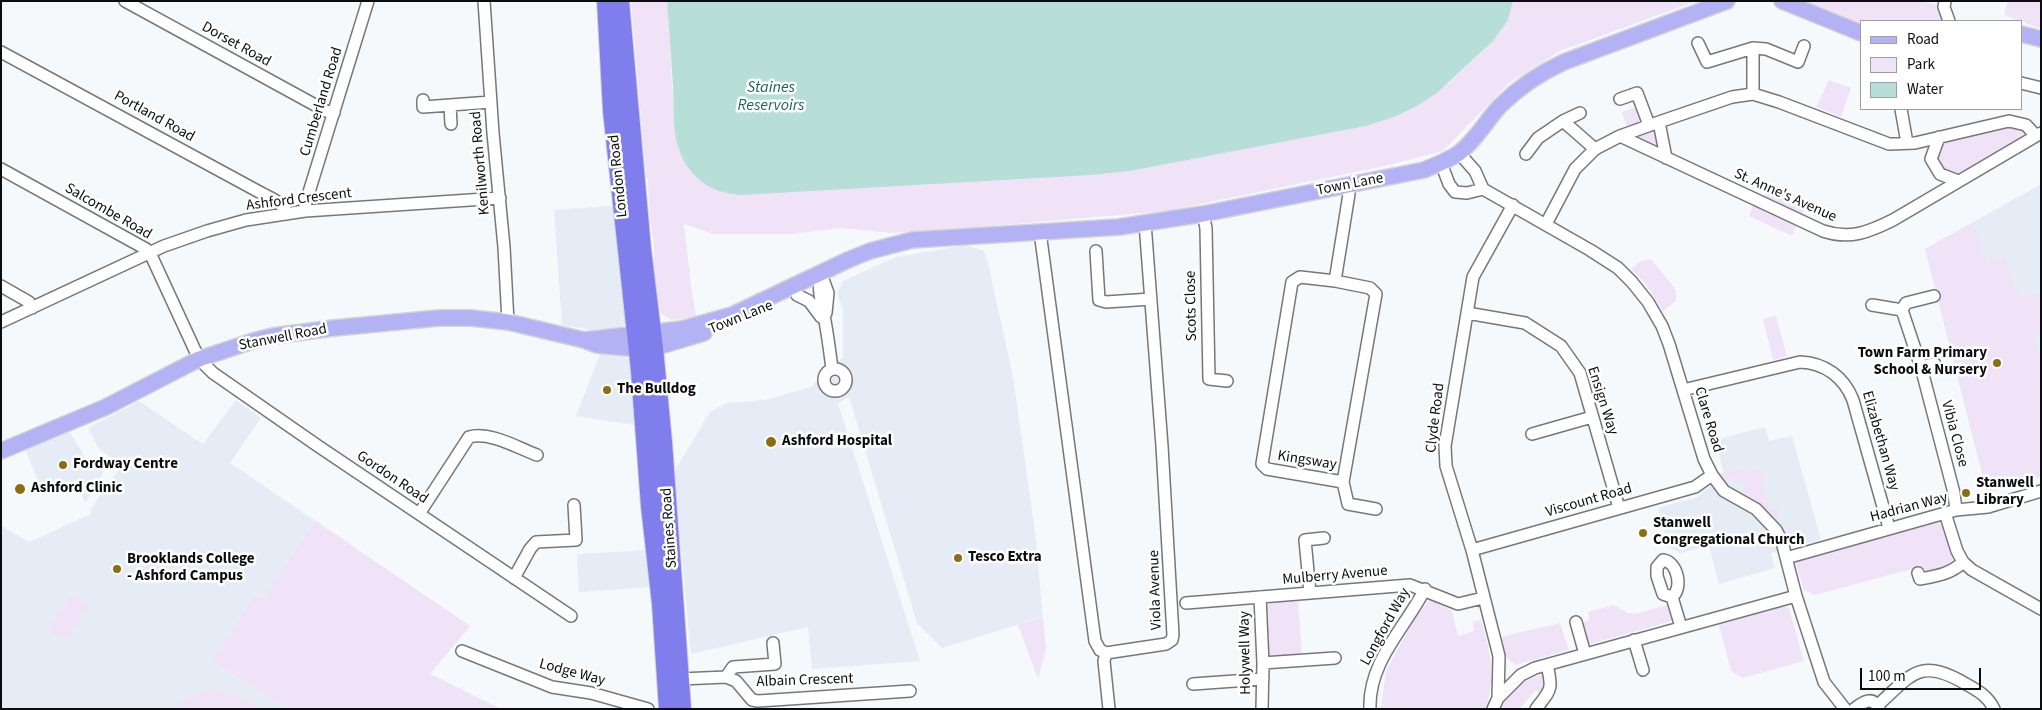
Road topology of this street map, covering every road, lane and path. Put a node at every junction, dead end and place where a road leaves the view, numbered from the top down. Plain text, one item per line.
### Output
1 (125, 1) edge
2 (368, 1) edge
3 (484, 1) edge
4 (606, 1) edge
5 (620, 1) edge
6 (1727, 1) edge
7 (1782, 1) edge
8 (1945, 1) edge
9 (1949, 20) edge
10 (1860, 33) edge
11 (2022, 34) edge
12 (2041, 38) edge
13 (1698, 43) dead end
14 (1804, 46) dead end
15 (1753, 48) junction
16 (1, 52) edge
17 (2022, 83) edge
18 (2041, 88) edge
19 (1753, 94) junction
20 (1620, 99) dead end
21 (423, 100) dead end
22 (491, 102) junction
23 (450, 106) junction
24 (1901, 110) edge
25 (334, 113) junction
26 (1580, 113) dead end
27 (1563, 121) junction
28 (451, 124) dead end
29 (1654, 124) junction
30 (2038, 134) edge
31 (1620, 136) junction
32 (1939, 137) junction
33 (1911, 143) junction
34 (1595, 149) junction
35 (1458, 153) junction
36 (1526, 154) dead end
37 (1666, 158) junction
38 (1930, 158) junction
39 (1441, 163) junction
40 (1936, 169) junction
41 (1, 170) edge
42 (1958, 181) junction
43 (1348, 185) junction
44 (1483, 189) junction
45 (1929, 197) junction
46 (500, 198) junction
47 (1513, 205) junction
48 (305, 212) junction
49 (287, 214) junction
50 (1203, 214) junction
51 (1145, 223) junction
52 (1546, 224) junction
53 (1040, 232) junction
54 (1096, 251) dead end
55 (150, 253) junction
56 (822, 280) junction
57 (1335, 281) junction
58 (1, 286) edge
59 (797, 295) junction
60 (1934, 296) dead end
61 (1151, 299) junction
62 (1872, 305) dead end
63 (32, 308) junction
64 (1902, 310) junction
65 (1467, 313) junction
66 (1, 322) edge
67 (508, 322) junction
68 (825, 322) junction
69 (645, 341) junction
70 (199, 359) junction
71 (1935, 364) dead end
72 (1921, 367) junction
73 (832, 369) dead end
74 (1227, 381) dead end
75 (1683, 390) junction
76 (1592, 417) junction
77 (1532, 434) dead end
78 (1, 450) edge
79 (537, 455) dead end
80 (1712, 475) junction
81 (1343, 482) junction
82 (2041, 491) edge
83 (574, 505) dead end
84 (1619, 508) junction
85 (1376, 509) dead end
86 (1951, 511) junction
87 (419, 514) junction
88 (1889, 528) junction
89 (1324, 538) dead end
90 (1472, 550) junction
91 (1786, 558) junction
92 (1963, 562) junction
93 (1918, 573) dead end
94 (514, 578) junction
95 (1425, 589) junction
96 (1310, 593) junction
97 (1796, 596) junction
98 (1260, 597) junction
99 (1672, 597) dead end
100 (1483, 598) junction
101 (1186, 603) dead end
102 (2040, 607) edge
103 (571, 616) dead end
104 (1576, 621) dead end
105 (1681, 627) junction
106 (1634, 640) junction
107 (773, 643) dead end
108 (462, 651) dead end
109 (1106, 653) junction
110 (1585, 654) junction
111 (1335, 658) dead end
112 (1263, 663) junction
113 (1500, 665) junction
114 (1546, 665) junction
115 (1643, 670) dead end
116 (1521, 675) junction
117 (726, 676) junction
118 (681, 679) junction
119 (1263, 679) junction
120 (1193, 684) dead end
121 (910, 692) dead end
122 (1496, 703) edge
123 (1878, 707) edge
124 (648, 709) edge
125 (668, 709) edge
126 (682, 709) edge
127 (1109, 709) edge
128 (1262, 709) edge
129 (1370, 709) edge
130 (1536, 709) edge
131 (1845, 709) edge
132 (1854, 709) edge
133 (1994, 709) edge

1 - 25 street, Dorset Road
2 - 25 street, Cumberland Road
3 - 22 street, Kenilworth Road
4 - 69 highway, London Road
5 - 69 highway
6 - 35 main road, Town Lane
7 - 10 main road
8 - 9 street
11 - 12 main road
13 - 15 street
14 - 15 street
15 - 19 street
16 - 49 street, Portland Road
17 - 18 street
19 - 29 street
19 - 33 street
20 - 29 street
21 - 23 street
22 - 23 street
22 - 46 street, Kenilworth Road
23 - 28 street
24 - 33 street
25 - 48 street, Cumberland Road
26 - 27 street
27 - 34 street
27 - 36 street
29 - 31 street
29 - 37 street
30 - 32 street
30 - 42 street, St. Anne's Avenue
31 - 34 street
31 - 37 street, St. Anne's Avenue
32 - 33 street
32 - 38 street
33 - 38 street
34 - 52 street
35 - 39 main road, Town Lane
35 - 44 street
37 - 45 street, St. Anne's Avenue
38 - 40 street
39 - 43 main road, Town Lane
39 - 44 street
40 - 42 street
40 - 45 street
41 - 55 street, Salcombe Road
42 - 45 street, St. Anne's Avenue
43 - 50 main road, Town Lane
43 - 57 street
44 - 47 street, Clare Road
46 - 48 street, Ashford Crescent
46 - 67 street, Kenilworth Road
47 - 52 street, Clare Road
47 - 65 street, Clyde Road
48 - 49 street, Ashford Crescent
49 - 55 street, Ashford Crescent
50 - 51 main road, Town Lane
50 - 74 street, Scots Close
51 - 53 main road, Town Lane
51 - 61 street, Viola Avenue
52 - 75 street, Clare Road
53 - 56 main road, Town Lane
53 - 109 street
54 - 61 street
55 - 63 street, Ashford Crescent
55 - 70 street, Salcombe Road
56 - 59 main road, Town Lane
56 - 68 street
56 - 69 main road, Town Lane
57 - 81 street, Kingsway
57 - 81 street, Kingsway
58 - 63 street
59 - 68 street
59 - 69 main road, Town Lane
60 - 64 street
61 - 109 street, Viola Avenue
62 - 64 street
63 - 66 street, Ashford Crescent
64 - 72 street, Vibia Close
65 - 76 street, Ensign Way
65 - 90 street, Clyde Road
67 - 69 main road, Stanwell Road
67 - 70 main road, Stanwell Road
68 - 73 street
69 - 118 highway, Staines Road
69 - 125 highway, Staines Road
70 - 78 main road, Stanwell Road
70 - 87 street, Gordon Road
71 - 72 street
72 - 86 street, Vibia Close
75 - 80 street, Clare Road
75 - 88 street, Elizabethan Way
76 - 77 street
76 - 84 street, Ensign Way
79 - 87 street
80 - 84 street, Viscount Road
80 - 91 street, Clare Road
81 - 85 street
82 - 86 street, Hadrian Way
83 - 94 street
84 - 90 street, Viscount Road
86 - 88 street, Hadrian Way
86 - 92 street, Vibia Close
87 - 94 street, Gordon Road
88 - 91 street, Hadrian Way
89 - 96 street
90 - 100 street, Clyde Road
91 - 97 street, Clare Road
92 - 93 street
92 - 102 street
94 - 103 street, Gordon Road
95 - 96 street, Mulberry Avenue
95 - 100 street, Mulberry Avenue
95 - 129 street, Longford Way
96 - 98 street, Mulberry Avenue
97 - 105 street
97 - 131 street, Clare Road
98 - 101 street, Mulberry Avenue
98 - 112 street, Holywell Way
99 - 105 street
100 - 113 street, Clyde Road
104 - 110 street
105 - 106 street
106 - 110 street
106 - 115 street
107 - 117 street
108 - 124 street, Lodge Way
109 - 127 street
110 - 114 street
111 - 112 street
112 - 119 street, Holywell Way
113 - 116 street
113 - 122 street, Clyde Road
114 - 116 street
114 - 130 street
116 - 122 street
117 - 118 street
117 - 121 street, Albain Crescent
118 - 126 highway, Staines Road
119 - 120 street
119 - 128 street, Holywell Way
123 - 132 street
123 - 133 street

